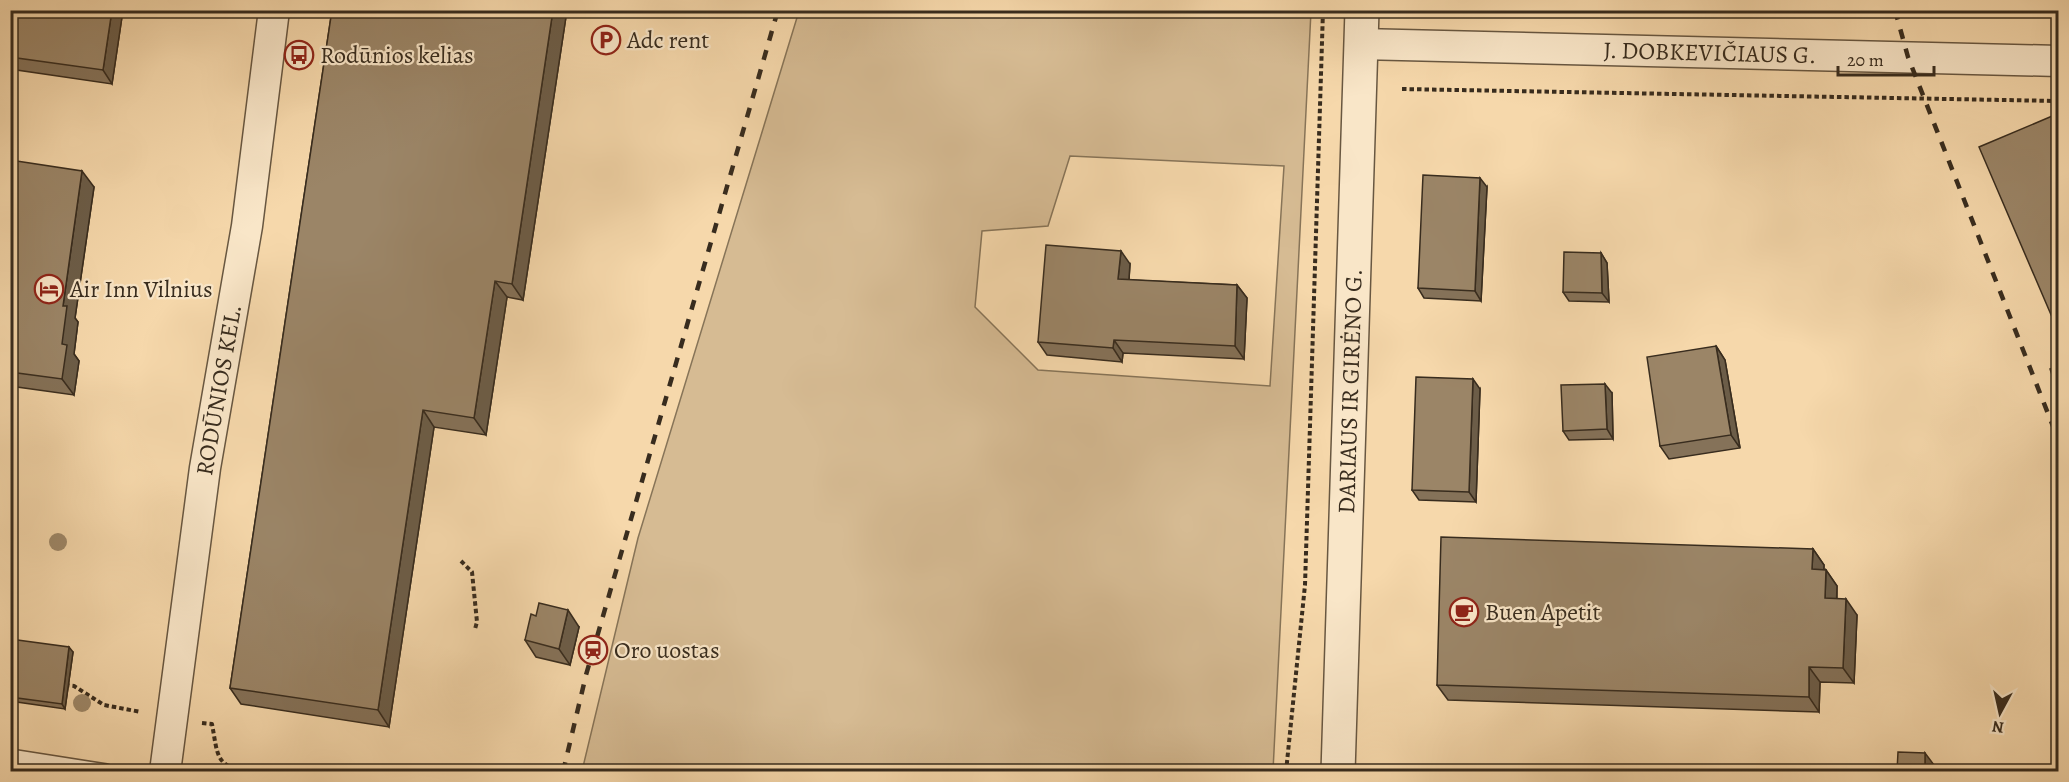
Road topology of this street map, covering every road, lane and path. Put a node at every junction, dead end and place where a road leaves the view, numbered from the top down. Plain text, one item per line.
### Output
1 (274, 10) edge
2 (1323, 10) edge
3 (1362, 10) edge
4 (1360, 44) junction
5 (2058, 61) edge
6 (1402, 89) dead end
7 (2058, 101) edge
8 (460, 561) dead end
9 (475, 629) dead end
10 (63, 685) edge
11 (171, 718) junction
12 (10, 757) edge
13 (106, 771) edge
14 (165, 771) edge
15 (252, 771) edge
16 (1286, 771) edge
17 (1338, 771) edge

1 - 11 street, RODŪNIOS KEL.
2 - 16 path
3 - 4 street, DARIAUS IR GIRĖNO G.
4 - 5 street, J. DOBKEVIČIAUS G.
4 - 17 street, DARIAUS IR GIRĖNO G.
6 - 7 path
8 - 9 path
10 - 11 path
11 - 14 street, RODŪNIOS KEL.
11 - 15 path
12 - 13 lane

